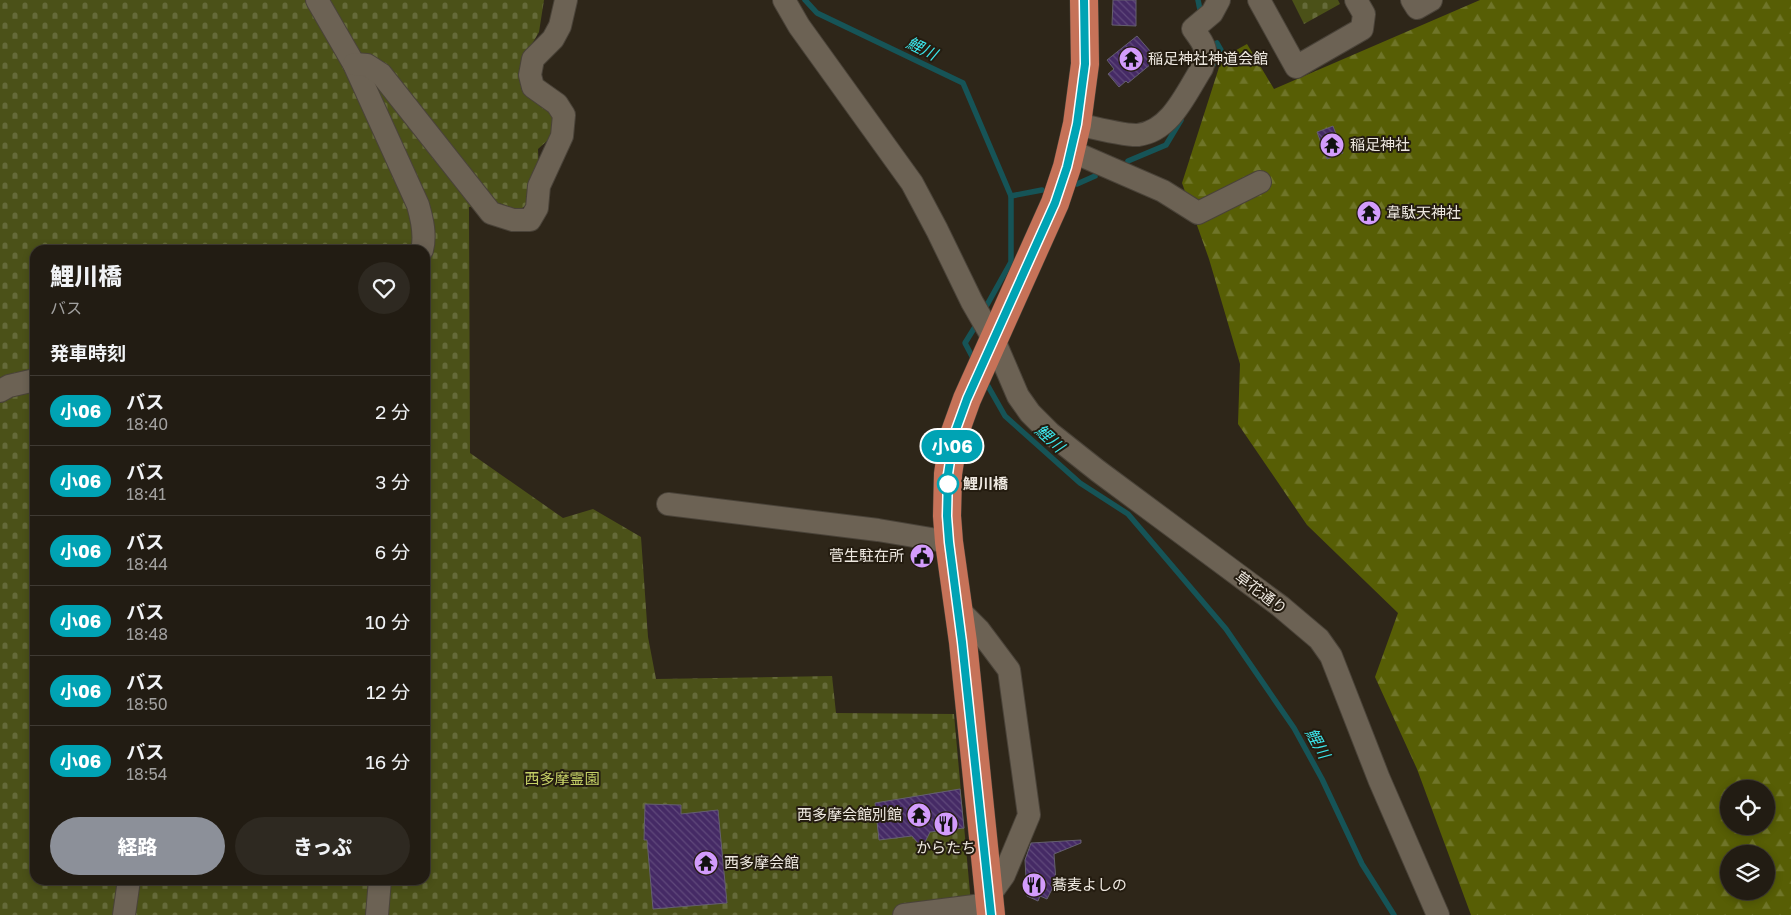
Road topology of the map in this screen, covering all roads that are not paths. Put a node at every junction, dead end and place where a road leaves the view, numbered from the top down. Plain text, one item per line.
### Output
1 (317, 0) edge
2 (566, 0) edge
3 (784, 0) edge
4 (1084, 0) edge
5 (1219, 0) edge
6 (1259, 0) edge
7 (1356, 0) edge
8 (1412, 0) edge
9 (1431, 0) edge
10 (354, 64) junction
11 (1077, 124) junction
12 (1071, 151) junction
13 (1260, 182) dead end
14 (424, 245) edge
15 (989, 339) junction
16 (30, 381) edge
17 (0, 391) edge
18 (668, 504) dead end
19 (949, 542) junction
20 (958, 609) junction
21 (128, 885) edge
22 (380, 885) edge
23 (990, 905) edge
24 (124, 915) edge
25 (377, 915) edge
26 (904, 915) edge
27 (1438, 915) edge

1 - 10 street
2 - 10 street
3 - 15 street, 草花通り
4 - 11 highway
5 - 11 street
6 - 7 street
8 - 9 street
10 - 14 street
11 - 12 highway
12 - 13 street
12 - 15 highway
15 - 19 highway
15 - 27 street, 草花通り
16 - 17 street
18 - 19 street
19 - 20 highway
20 - 23 highway
20 - 23 street
21 - 24 street
22 - 25 street
23 - 26 street

